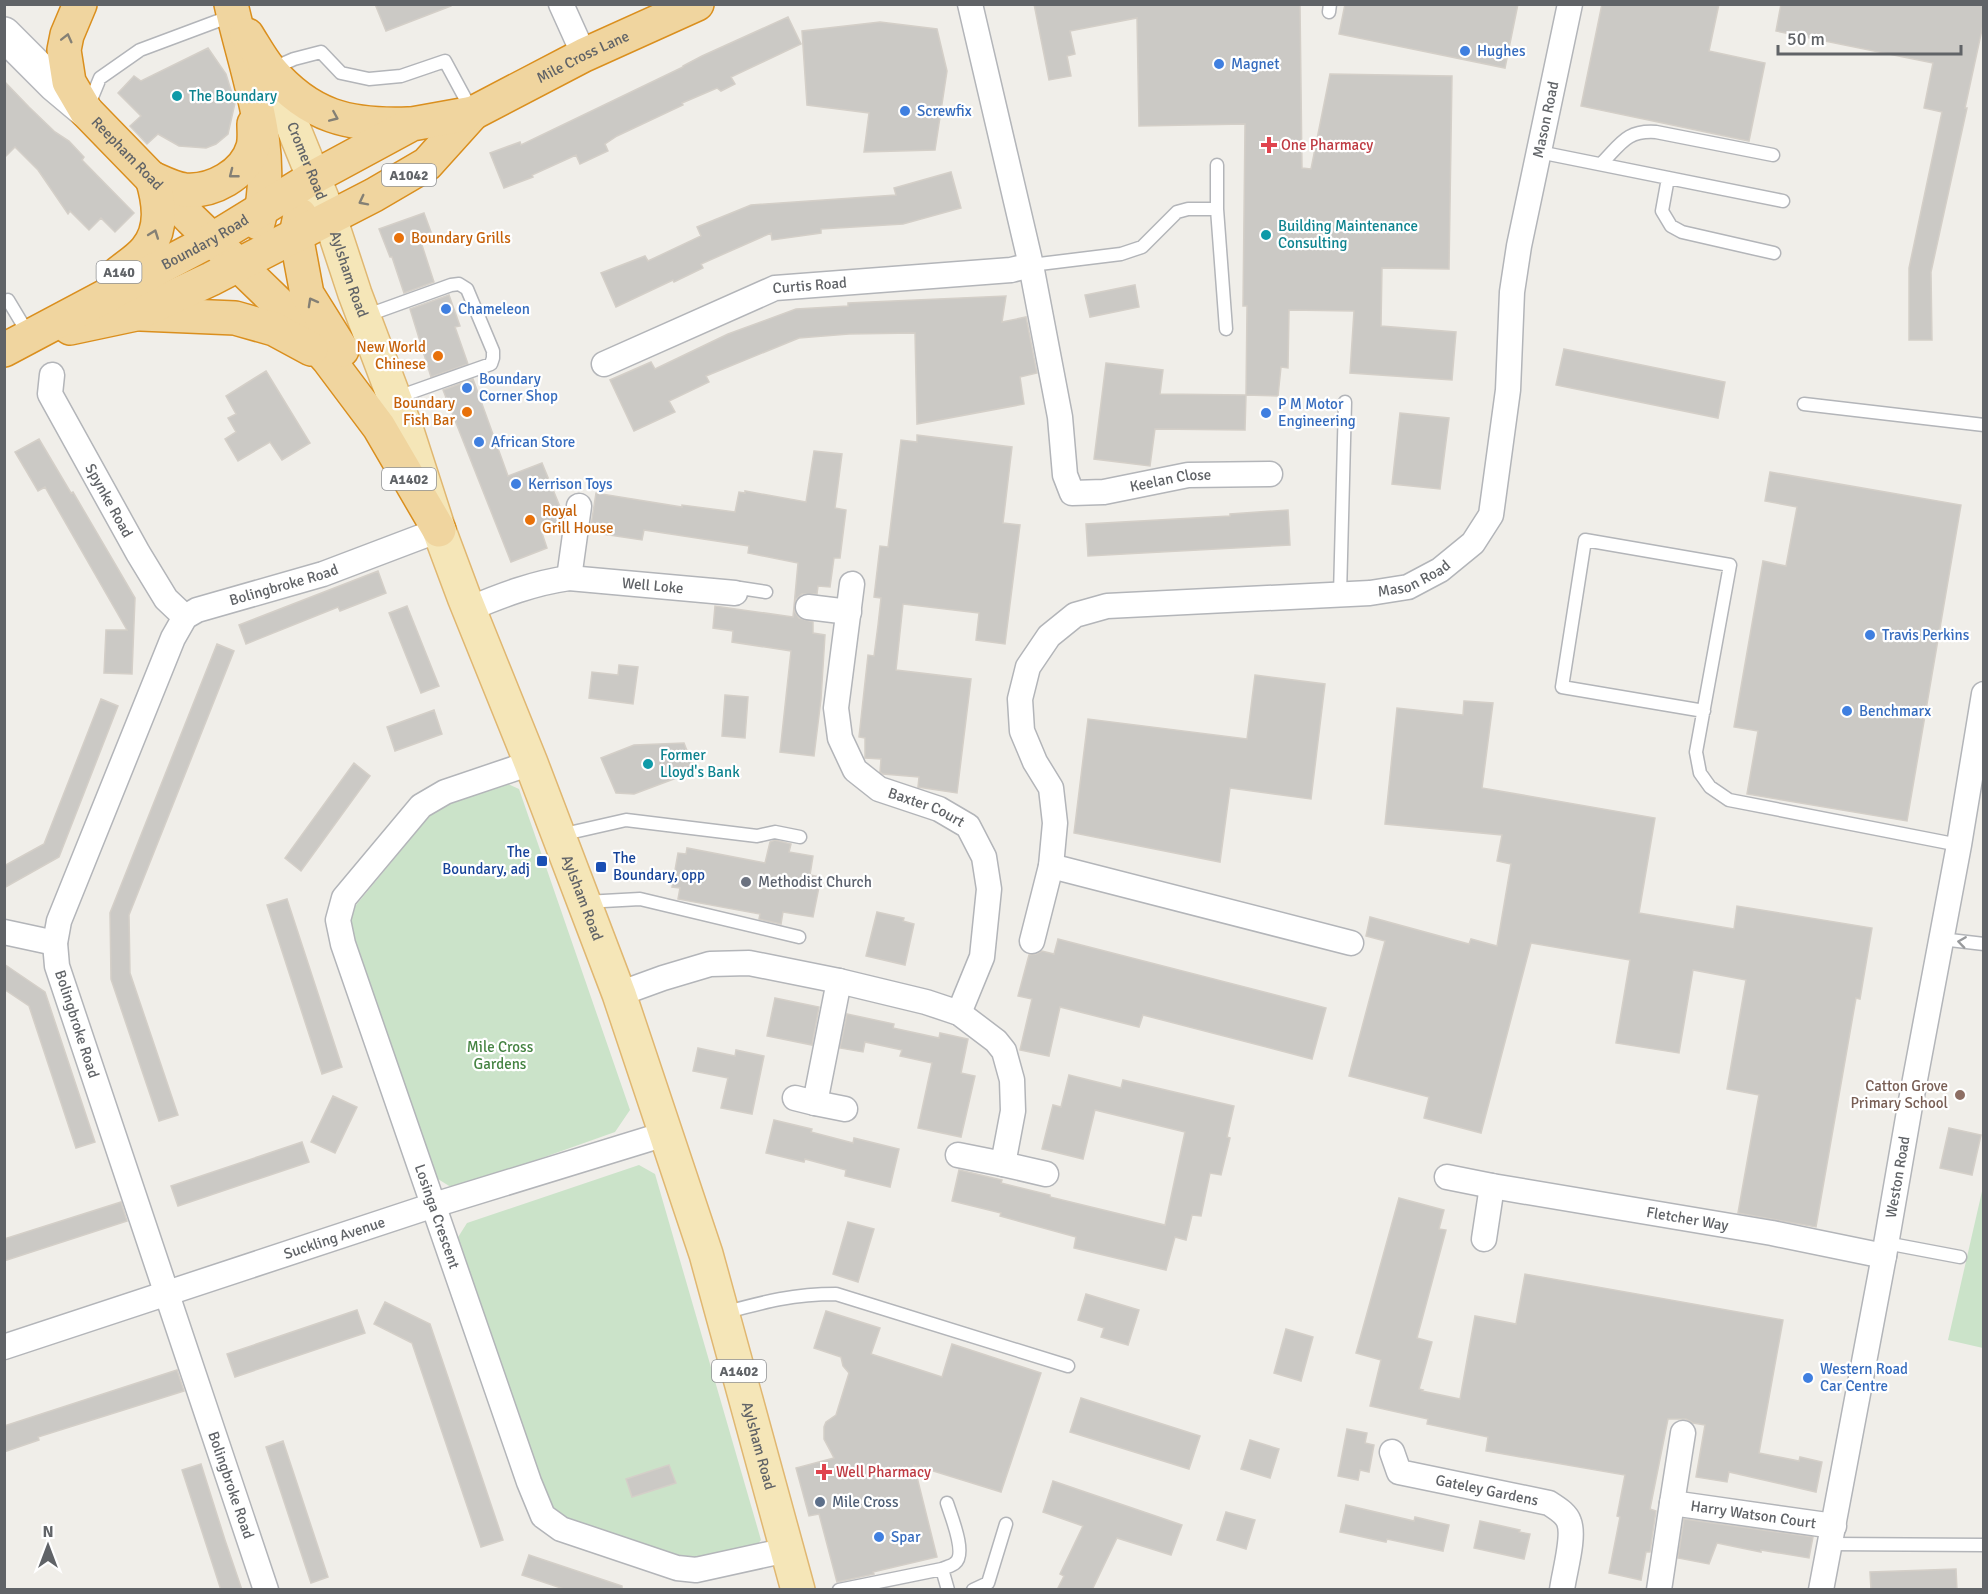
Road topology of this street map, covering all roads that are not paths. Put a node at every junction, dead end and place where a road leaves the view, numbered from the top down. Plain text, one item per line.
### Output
1 (80, 4) edge
2 (561, 4) edge
3 (697, 4) edge
4 (970, 4) edge
5 (1570, 4) edge
6 (228, 8) edge
7 (4, 34) edge
8 (584, 55) junction
9 (270, 70) junction
10 (255, 101) junction
11 (86, 111) junction
12 (473, 114) junction
13 (412, 124) junction
14 (1539, 152) junction
15 (1773, 155) dead end
16 (1601, 164) junction
17 (1217, 165) dead end
18 (152, 178) junction
19 (1668, 178) junction
20 (1784, 201) dead end
21 (313, 206) junction
22 (1217, 209) junction
23 (258, 221) junction
24 (213, 239) junction
25 (1774, 253) dead end
26 (1031, 265) junction
27 (238, 266) junction
28 (8, 300) dead end
29 (136, 314) junction
30 (364, 316) junction
31 (1226, 329) dead end
32 (17, 344) edge
33 (328, 359) junction
34 (604, 364) dead end
35 (52, 375) dead end
36 (394, 399) junction
37 (1345, 402) dead end
38 (1804, 404) dead end
39 (1983, 425) edge
40 (379, 427) junction
41 (1270, 474) dead end
42 (579, 506) dead end
43 (439, 530) junction
44 (569, 578) junction
45 (852, 584) dead end
46 (766, 592) dead end
47 (735, 593) joint
48 (1340, 595) junction
49 (808, 607) dead end
50 (469, 609) junction
51 (849, 612) junction
52 (186, 617) junction
53 (1983, 694) edge
54 (1704, 711) junction
55 (531, 762) junction
56 (559, 835) junction
57 (800, 837) dead end
58 (1959, 845) junction
59 (1051, 866) junction
60 (584, 902) junction
61 (4, 932) edge
62 (799, 937) dead end
63 (1941, 939) junction
64 (1032, 941) dead end
65 (55, 943) junction
66 (1351, 944) dead end
67 (1983, 944) edge
68 (839, 981) junction
69 (619, 994) junction
70 (959, 1013) junction
71 (844, 1109) dead end
72 (665, 1134) junction
73 (958, 1155) dead end
74 (1003, 1164) junction
75 (1046, 1174) dead end
76 (1447, 1177) dead end
77 (1492, 1186) junction
78 (434, 1205) junction
79 (1484, 1239) dead end
80 (1885, 1249) junction
81 (1960, 1257) dead end
82 (167, 1294) junction
83 (721, 1314) junction
84 (4, 1347) edge
85 (1068, 1366) dead end
86 (1683, 1433) dead end
87 (1392, 1470) dead end
88 (947, 1503) dead end
89 (1672, 1503) junction
90 (1006, 1524) dead end
91 (1832, 1535) junction
92 (1983, 1545) edge
93 (787, 1550) junction
94 (942, 1569) junction
95 (267, 1590) edge
96 (798, 1590) edge
97 (839, 1590) edge
98 (948, 1590) edge
99 (973, 1590) edge
100 (1562, 1590) edge
101 (1659, 1590) edge
102 (1821, 1590) edge

11 -> 1 highway, Reepham Road
2 - 8 street
3 - 8 highway, Mile Cross Lane / A1042
4 - 26 street
5 - 14 street, Mason Road
6 - 9 highway, Cromer Road
6 - 10 highway
6 - 11 lane
7 - 11 street, Reepham Road
8 - 12 highway, Mile Cross Lane / A1042
9 - 12 lane
9 -> 13 highway, Cromer Road / A1042
9 - 21 main road, Cromer Road / A1402
10 -> 18 highway, Reepham Road
10 - 23 highway
11 - 18 highway, Reepham Road
12 - 13 highway, Mile Cross Lane / A1042
12 - 21 highway
12 -> 21 highway, Mile Cross Lane / A1042
13 - 21 highway, Mile Cross Lane / A1042
14 - 16 lane
14 - 48 street, Mason Road
15 - 16 lane
16 - 19 lane
17 - 22 lane
18 - 24 highway
32 -> 18 highway, Boundary Road / A140
19 - 20 lane
19 - 25 lane
21 - 23 highway, Boundary Road / A1042
21 - 27 highway
21 - 30 main road, Aylsham Road / A1402
40 -> 21 highway
22 - 26 lane
22 - 31 lane
23 - 24 highway, Boundary Road / A1042
23 - 27 highway
24 - 27 highway
24 - 32 highway, Boundary Road / A1042
26 - 34 street, Curtis Road
26 - 41 street, Keelan Close
27 - 29 highway
27 - 33 highway
28 - 32 lane
29 - 32 highway
29 - 33 highway
30 - 36 main road, Aylsham Road / A1402
30 - 36 lane
33 - 40 highway
35 - 52 street, Spynke Road
36 - 43 main road, Aylsham Road / A1402
37 - 48 lane
38 - 39 lane
40 - 43 highway, A1402
42 - 44 street
43 - 50 main road, Aylsham Road / A1402
43 - 52 street, Bolingbroke Road
44 - 47 street, Well Loke
44 - 50 street, Well Loke
45 - 51 street, Baxter Court
46 - 47 lane
48 - 59 street, Mason Road
49 - 51 street
50 - 55 main road, Aylsham Road / A1402
51 - 70 street, Baxter Court
52 - 65 street, Bolingbroke Road
53 - 58 street, Weston Road
54 - 54 lane
54 - 58 lane
55 - 56 main road, Aylsham Road / A1402
55 - 78 street, Losinga Crescent
56 - 57 lane
56 - 60 main road, Aylsham Road / A1402
58 - 63 street, Weston Road
59 - 64 street, Mason Road
59 - 66 street
60 - 62 lane
60 - 69 main road, Aylsham Road / A1402
61 - 65 street
67 -> 63 lane
63 - 80 street, Weston Road
65 - 82 street, Bolingbroke Road
68 - 69 street
68 - 70 street
68 - 71 street
69 - 72 main road, Aylsham Road / A1402
70 - 74 street
72 - 78 street, Suckling Avenue
72 - 83 main road, Aylsham Road / A1402
73 - 74 street
74 - 75 street
76 - 77 street, Fletcher Way
77 - 79 street
77 - 80 street, Fletcher Way
78 - 82 street, Suckling Avenue
78 - 93 street, Losinga Crescent
80 - 81 lane
80 - 91 street, Weston Road
82 - 84 street, Suckling Avenue
82 - 95 street, Bolingbroke Road
83 - 85 lane
83 - 93 main road, Aylsham Road / A1402
86 - 89 street, Harry Watson Court
87 - 100 street, Gateley Gardens
88 - 94 lane
89 - 91 street, Harry Watson Court
89 - 101 street, Harry Watson Court
90 - 99 lane
91 - 92 lane
91 - 102 street, Weston Road
93 - 96 main road, Aylsham Road / A1402
94 - 97 lane
94 - 98 lane

